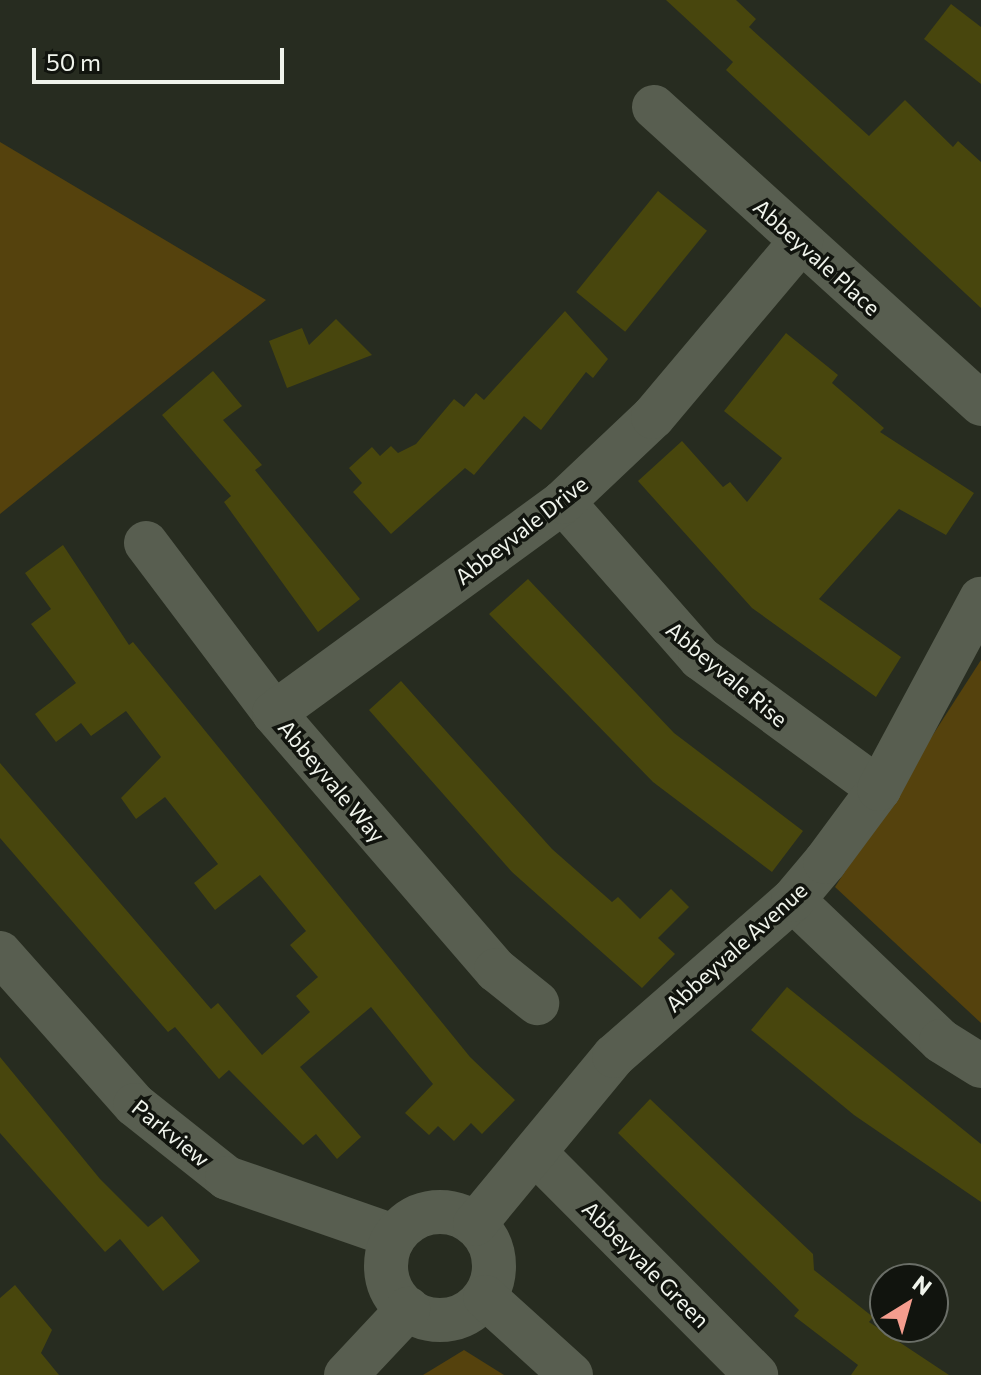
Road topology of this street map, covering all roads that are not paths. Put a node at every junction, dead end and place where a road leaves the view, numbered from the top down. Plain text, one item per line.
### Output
1 (654, 107) dead end
2 (801, 241) junction
3 (981, 404) edge
4 (563, 502) junction
5 (146, 543) dead end
6 (981, 599) edge
7 (274, 713) junction
8 (879, 789) junction
9 (793, 900) junction
10 (0, 953) edge
11 (537, 1003) dead end
12 (981, 1066) edge
13 (536, 1154) junction
14 (475, 1224) junction
15 (394, 1236) junction
16 (485, 1297) junction
17 (408, 1309) junction
18 (346, 1375) edge
19 (571, 1375) edge
20 (756, 1375) edge

1 - 2 street, Abbeyvale Place
2 - 3 street, Abbeyvale Place
2 - 4 street, Abbeyvale Drive
4 - 7 street, Abbeyvale Drive
4 - 8 street, Abbeyvale Rise
5 - 7 street, Abbeyvale Way
6 - 8 street, Abbeyvale Avenue
7 - 11 street, Abbeyvale Way
8 - 9 street, Abbeyvale Avenue
9 - 12 street
9 - 13 street, Abbeyvale Avenue
10 - 15 street, Parkview
13 - 14 street, Abbeyvale Avenue
13 - 20 street, Abbeyvale Green
14 - 15 street
14 - 16 street
15 - 17 street
16 - 17 street
16 - 19 street
17 - 18 street

